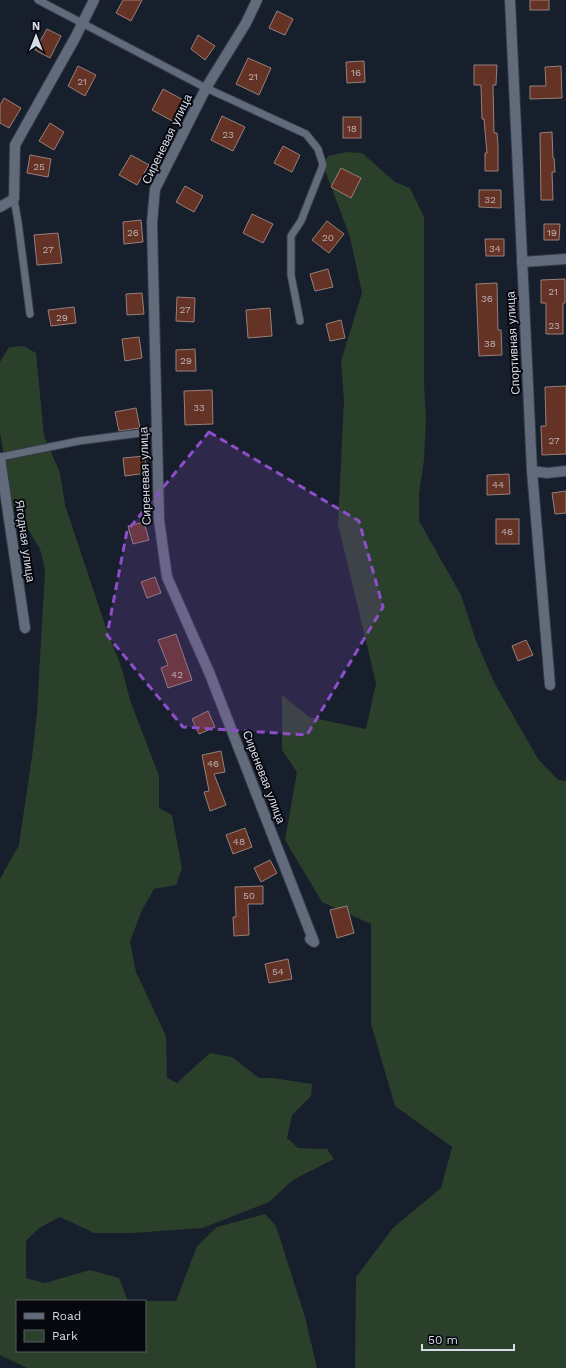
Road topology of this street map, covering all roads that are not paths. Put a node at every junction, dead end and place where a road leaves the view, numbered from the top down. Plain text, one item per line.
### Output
1 (38, 0) edge
2 (94, 0) edge
3 (257, 0) edge
4 (510, 0) edge
5 (82, 24) junction
6 (206, 88) junction
7 (14, 199) junction
8 (0, 206) edge
9 (566, 259) edge
10 (522, 262) junction
11 (30, 314) dead end
12 (300, 320) dead end
13 (156, 431) junction
14 (0, 458) edge
15 (532, 471) junction
16 (566, 471) edge
17 (25, 628) dead end
18 (550, 685) dead end
19 (310, 939) dead end

1 - 5 lane
2 - 5 street
3 - 6 street, Сиреневая улица
4 - 10 street, Спортивная улица
5 - 6 lane
5 - 7 street
6 - 12 lane
6 - 13 street, Сиреневая улица
7 - 8 street
7 - 11 lane
9 - 10 street
10 - 15 street, Спортивная улица
13 - 14 lane
13 - 19 street, Сиреневая улица
14 - 17 street, Ягодная улица
15 - 16 street
15 - 18 street, Спортивная улица

